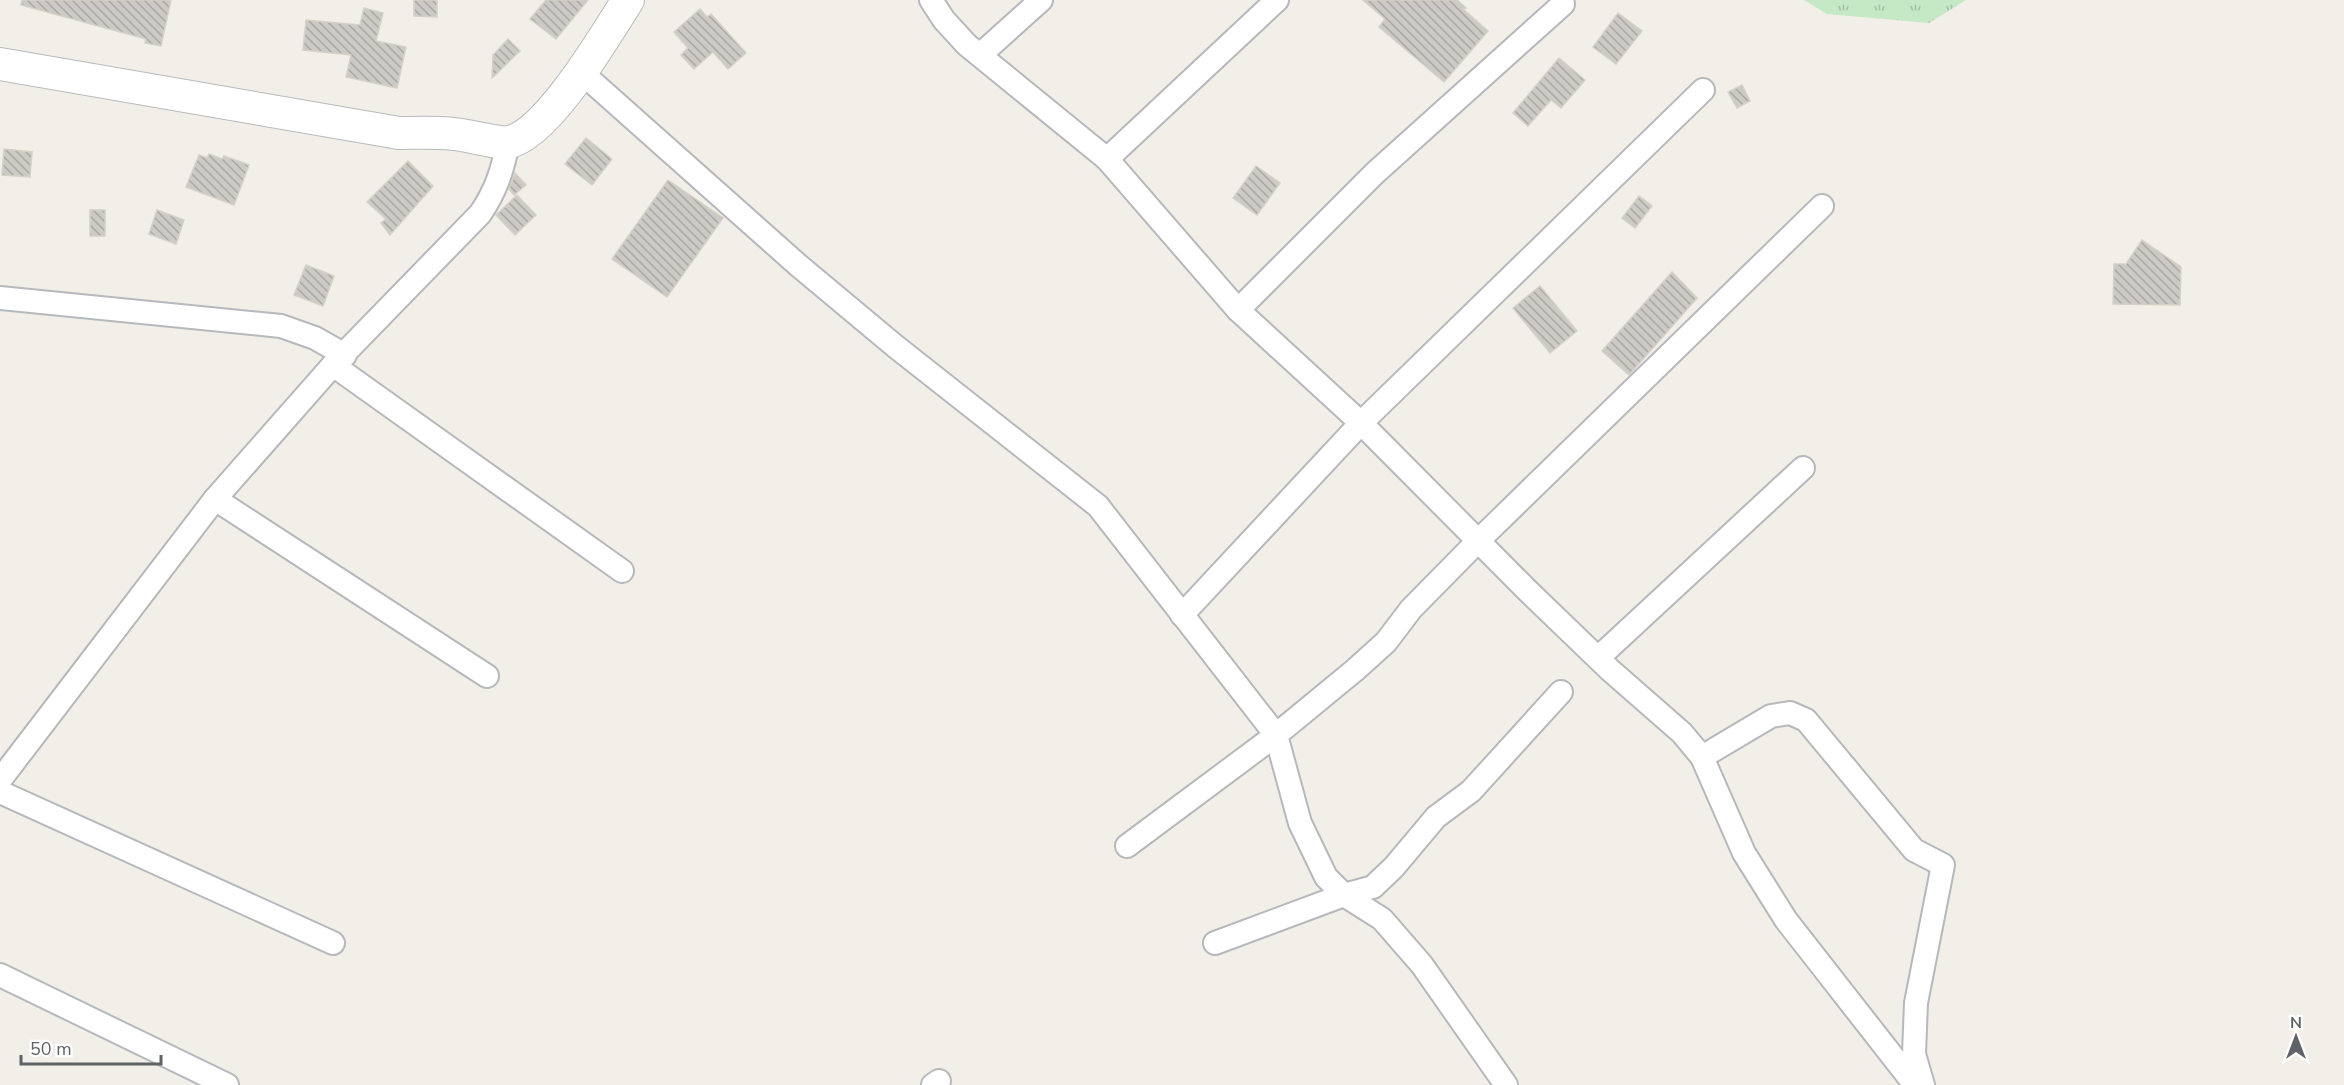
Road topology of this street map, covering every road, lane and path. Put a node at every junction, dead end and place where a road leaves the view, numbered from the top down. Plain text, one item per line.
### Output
1 (628, 0) edge
2 (931, 0) edge
3 (1041, 0) edge
4 (1277, 0) edge
5 (1563, 4) dead end
6 (980, 55) junction
7 (0, 67) edge
8 (581, 72) junction
9 (1703, 90) dead end
10 (508, 142) junction
11 (1107, 159) junction
12 (1822, 206) dead end
13 (0, 298) edge
14 (1238, 310) junction
15 (339, 360) junction
16 (1361, 423) junction
17 (1803, 468) dead end
18 (215, 499) junction
19 (1478, 541) junction
20 (622, 571) dead end
21 (1182, 615) junction
22 (1598, 658) junction
23 (487, 676) dead end
24 (1562, 692) dead end
25 (1276, 735) junction
26 (1702, 757) junction
27 (0, 780) edge
28 (0, 792) edge
29 (1127, 846) dead end
30 (1344, 896) junction
31 (333, 943) dead end
32 (1215, 943) dead end
33 (0, 975) edge
34 (227, 1085) edge
35 (1506, 1085) edge
36 (1915, 1085) edge
37 (1923, 1085) edge

1 - 8 main road
2 - 6 street
3 - 6 street
4 - 11 street
5 - 14 street
6 - 11 street
7 - 10 main road
8 - 10 main road
8 - 21 street
9 - 16 street
10 - 15 street
11 - 14 street
12 - 19 street
13 - 15 street
14 - 16 street
15 - 18 street
15 - 20 street
16 - 19 street
16 - 21 street
17 - 22 street
18 - 23 street
18 - 27 street
19 - 22 street
19 - 25 street
21 - 25 street
22 - 26 street
24 - 30 street
25 - 29 street
25 - 30 street
26 - 36 street
26 - 37 street
28 - 31 street
30 - 32 street
30 - 35 street
33 - 34 street

